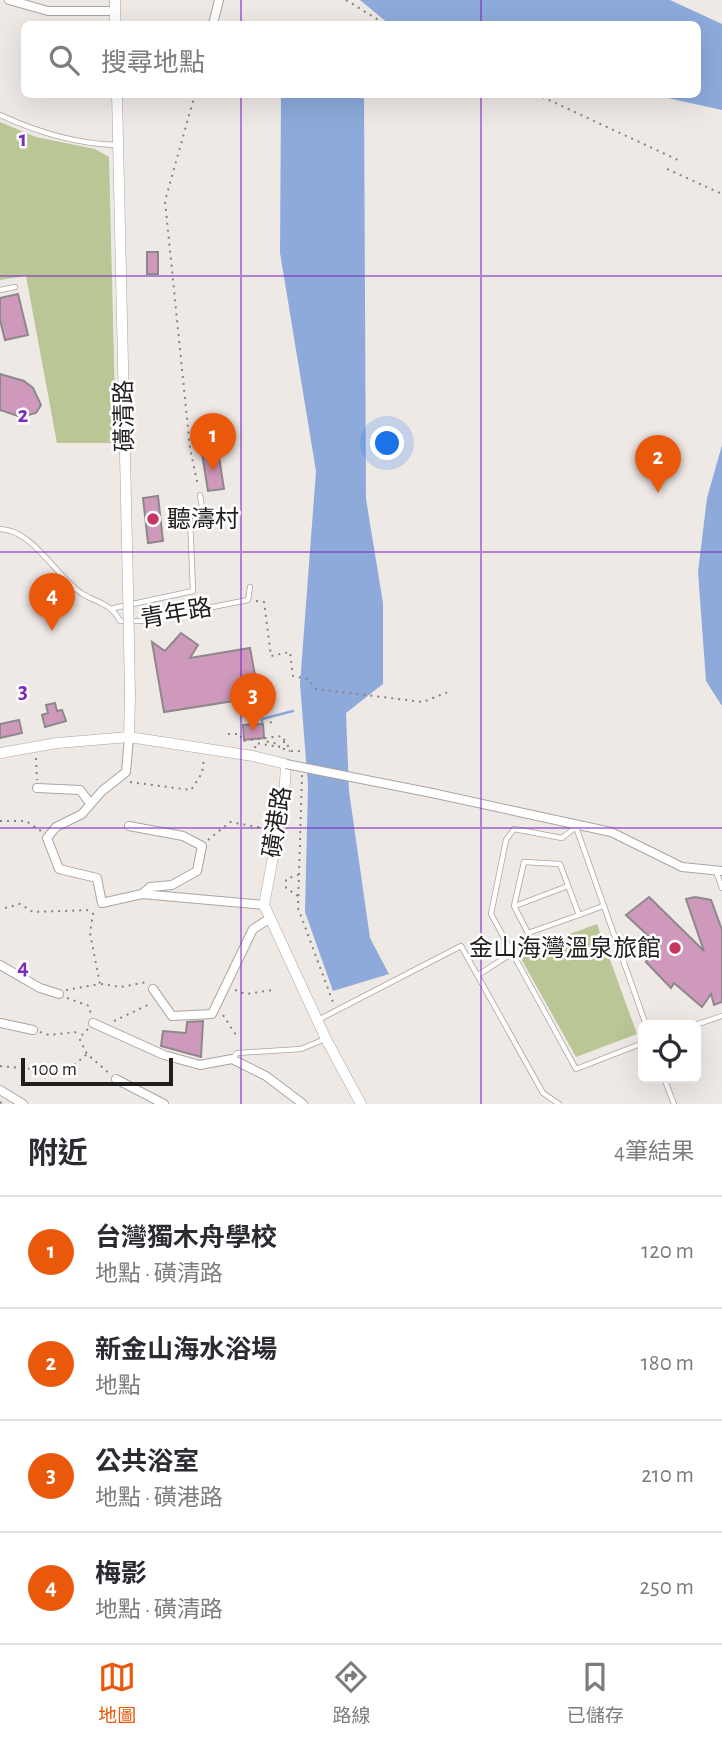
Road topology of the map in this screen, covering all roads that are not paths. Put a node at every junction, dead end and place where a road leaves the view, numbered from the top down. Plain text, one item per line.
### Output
1 (9, 0) edge
2 (219, 0) edge
3 (115, 6) edge
4 (214, 21) edge
5 (117, 98) edge
6 (0, 115) edge
7 (118, 145) junction
8 (15, 287) dead end
9 (0, 290) edge
10 (200, 495) road end
11 (0, 529) edge
12 (250, 587) dead end
13 (114, 608) junction
14 (129, 737) junction
15 (0, 753) edge
16 (286, 764) junction
17 (37, 788) road end
18 (90, 803) junction
19 (129, 826) dead end
20 (576, 827) junction
21 (719, 871) edge
22 (568, 886) junction
23 (722, 888) edge
24 (142, 894) junction
25 (264, 905) junction
26 (604, 905) junction
27 (514, 906) junction
28 (579, 915) junction
29 (270, 919) junction
30 (511, 954) junction
31 (0, 965) edge
32 (478, 975) junction
33 (153, 989) road end
34 (59, 994) road end
35 (722, 1016) edge
36 (317, 1020) junction
37 (644, 1020) edge
38 (0, 1023) edge
39 (93, 1023) road end
40 (701, 1023) edge
41 (33, 1030) road end
42 (326, 1039) junction
43 (638, 1045) edge
44 (232, 1059) junction
45 (116, 1079) road end
46 (666, 1083) edge
47 (0, 1090) edge
48 (298, 1102) edge
49 (23, 1104) edge
50 (164, 1104) edge
51 (361, 1104) edge
52 (559, 1104) edge
53 (674, 1104) edge

1 - 3 street
2 - 4 street
5 - 7 street, 磺清路
6 - 7 lane
7 - 14 street, 磺清路, bridge
8 - 9 lane
10 - 13 lane
11 - 13 lane, 青年路
12 - 13 lane, 青年路
14 - 15 street, 磺港路
14 - 16 street, 磺港路
14 - 18 street
16 - 20 street, bridge
16 - 25 street, 磺港路
17 - 18 street
18 - 24 street
19 - 24 street
20 - 21 street
20 - 26 lane
20 - 30 lane
21 - 23 lane
22 - 27 lane
22 - 27 lane
22 - 28 lane
24 - 25 street
25 - 29 street
26 - 28 lane
26 - 37 lane
27 - 28 lane
29 - 33 street
29 - 36 street
30 - 32 lane
30 - 43 lane
31 - 34 street
32 - 36 lane
32 - 52 lane
35 - 40 lane
36 - 42 street
38 - 41 street
39 - 44 street
42 - 44 lane
42 - 51 street
44 - 48 street
45 - 50 street
46 - 53 lane
47 - 49 street

